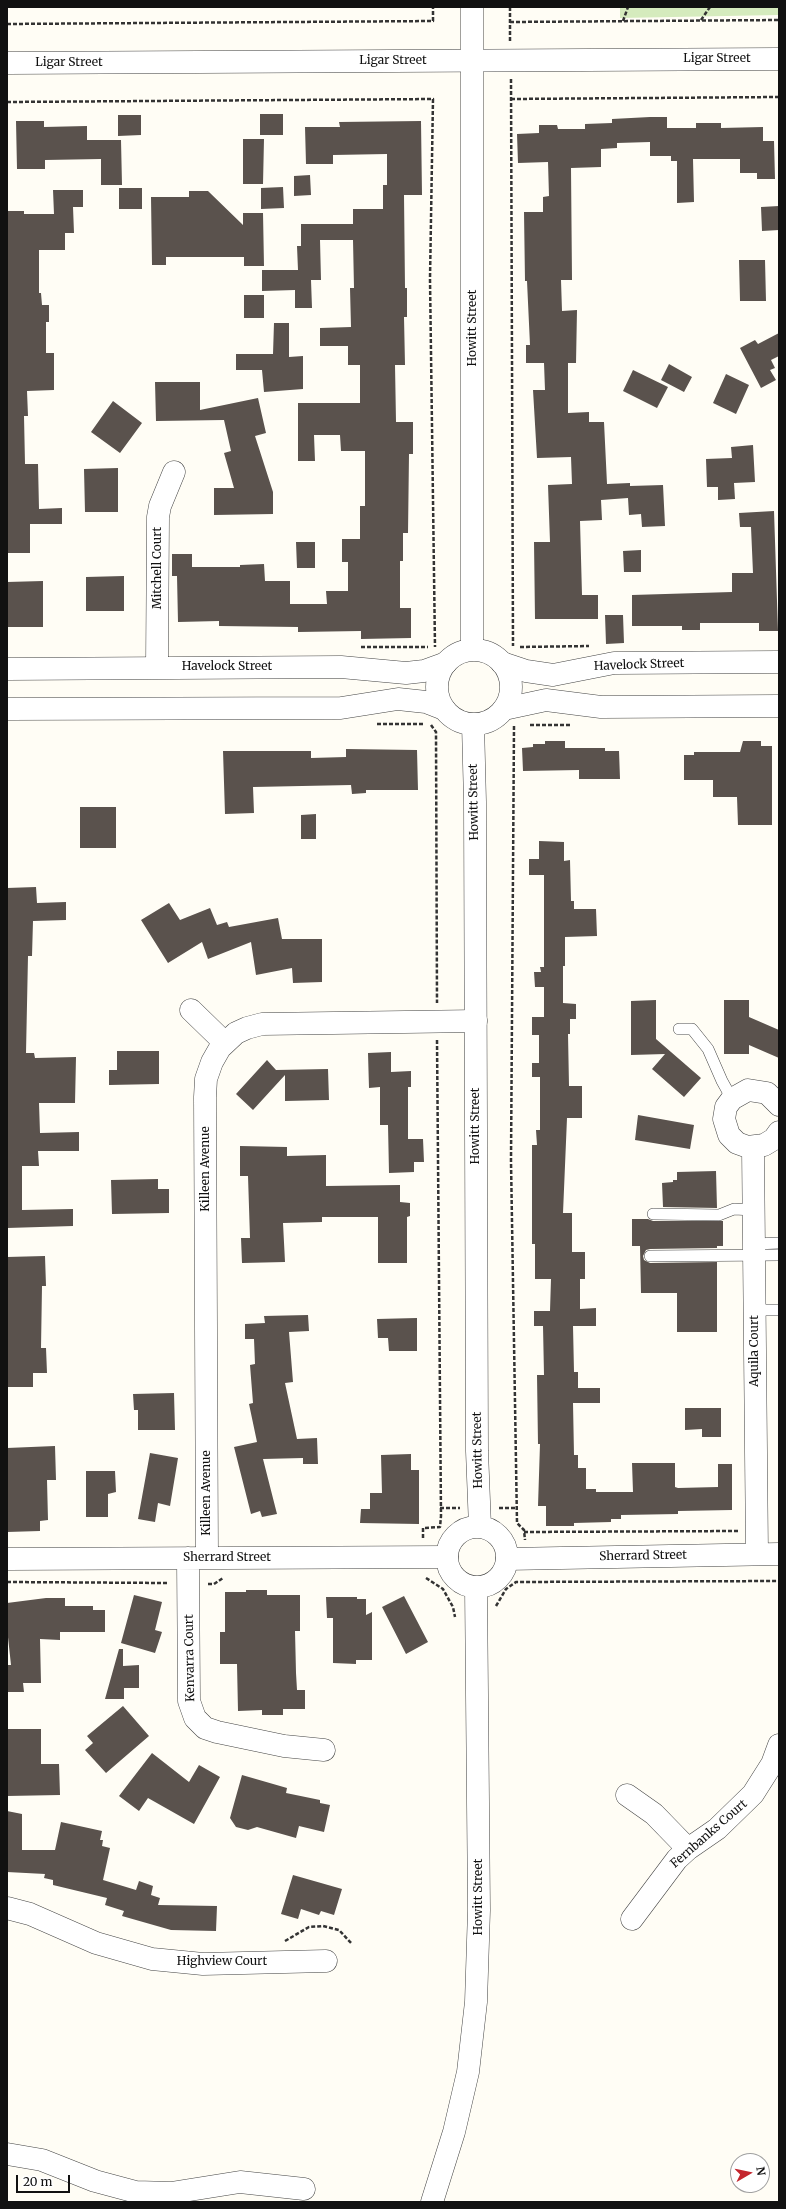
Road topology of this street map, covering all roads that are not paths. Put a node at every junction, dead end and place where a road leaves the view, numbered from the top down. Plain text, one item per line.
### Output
1 (472, 7) edge
2 (779, 59) edge
3 (472, 60) junction
4 (7, 63) edge
5 (174, 472) dead end
6 (472, 649) junction
7 (440, 655) junction
8 (508, 655) junction
9 (779, 662) edge
10 (158, 668) junction
11 (7, 669) edge
12 (779, 706) edge
13 (7, 709) edge
14 (444, 709) junction
15 (504, 709) junction
16 (472, 724) junction
17 (191, 1010) dead end
18 (476, 1021) junction
19 (679, 1029) dead end
20 (225, 1043) junction
21 (732, 1099) junction
22 (779, 1105) edge
23 (779, 1132) edge
24 (753, 1148) junction
25 (754, 1210) junction
26 (653, 1214) dead end
27 (779, 1243) edge
28 (755, 1250) junction
29 (779, 1255) edge
30 (650, 1256) dead end
31 (755, 1310) junction
32 (779, 1310) edge
33 (480, 1527) junction
34 (756, 1553) junction
35 (779, 1554) edge
36 (447, 1557) junction
37 (198, 1558) junction
38 (517, 1558) junction
39 (7, 1559) edge
40 (476, 1597) junction
41 (324, 1750) dead end
42 (777, 1759) edge
43 (627, 1795) dead end
44 (688, 1849) junction
45 (7, 1908) edge
46 (632, 1919) dead end
47 (326, 1961) dead end
48 (7, 2154) edge
49 (304, 2189) dead end
50 (172, 2197) edge
51 (432, 2202) edge

1 - 3 street, Howitt Street
2 - 3 street, Ligar Street
3 - 4 street, Ligar Street
3 - 6 street, Howitt Street
5 - 10 street, Mitchell Court
6 - 7 street
6 - 8 street
7 - 10 street, Havelock Street
7 - 14 street
8 - 9 street, Havelock Street
8 - 15 street
10 - 11 street, Havelock Street
12 - 15 street
13 - 14 street
14 - 16 street
15 - 16 street
16 - 18 street, Howitt Street
17 - 20 street
18 - 20 street, Killeen Avenue
18 - 33 street, Howitt Street
19 - 21 lane
20 - 37 street, Killeen Avenue
21 - 22 street
21 - 24 street
23 - 24 street
24 - 25 street, Aquila Court
25 - 26 lane
25 - 28 street, Aquila Court
27 - 28 lane
28 - 29 lane
28 - 30 lane
28 - 31 street, Aquila Court
31 - 32 lane
31 - 34 street, Aquila Court
33 - 36 street
33 - 38 street
34 - 35 street, Sherrard Street
34 - 38 street, Sherrard Street
36 - 37 street, Sherrard Street
36 - 40 street
37 - 39 street, Sherrard Street
37 - 41 street, Kenvarra Court
38 - 40 street
40 - 51 street, Howitt Street
42 - 44 street, Fernbanks Court
43 - 44 street
44 - 46 street, Fernbanks Court
45 - 47 street, Highview Court
48 - 50 street
49 - 50 street

